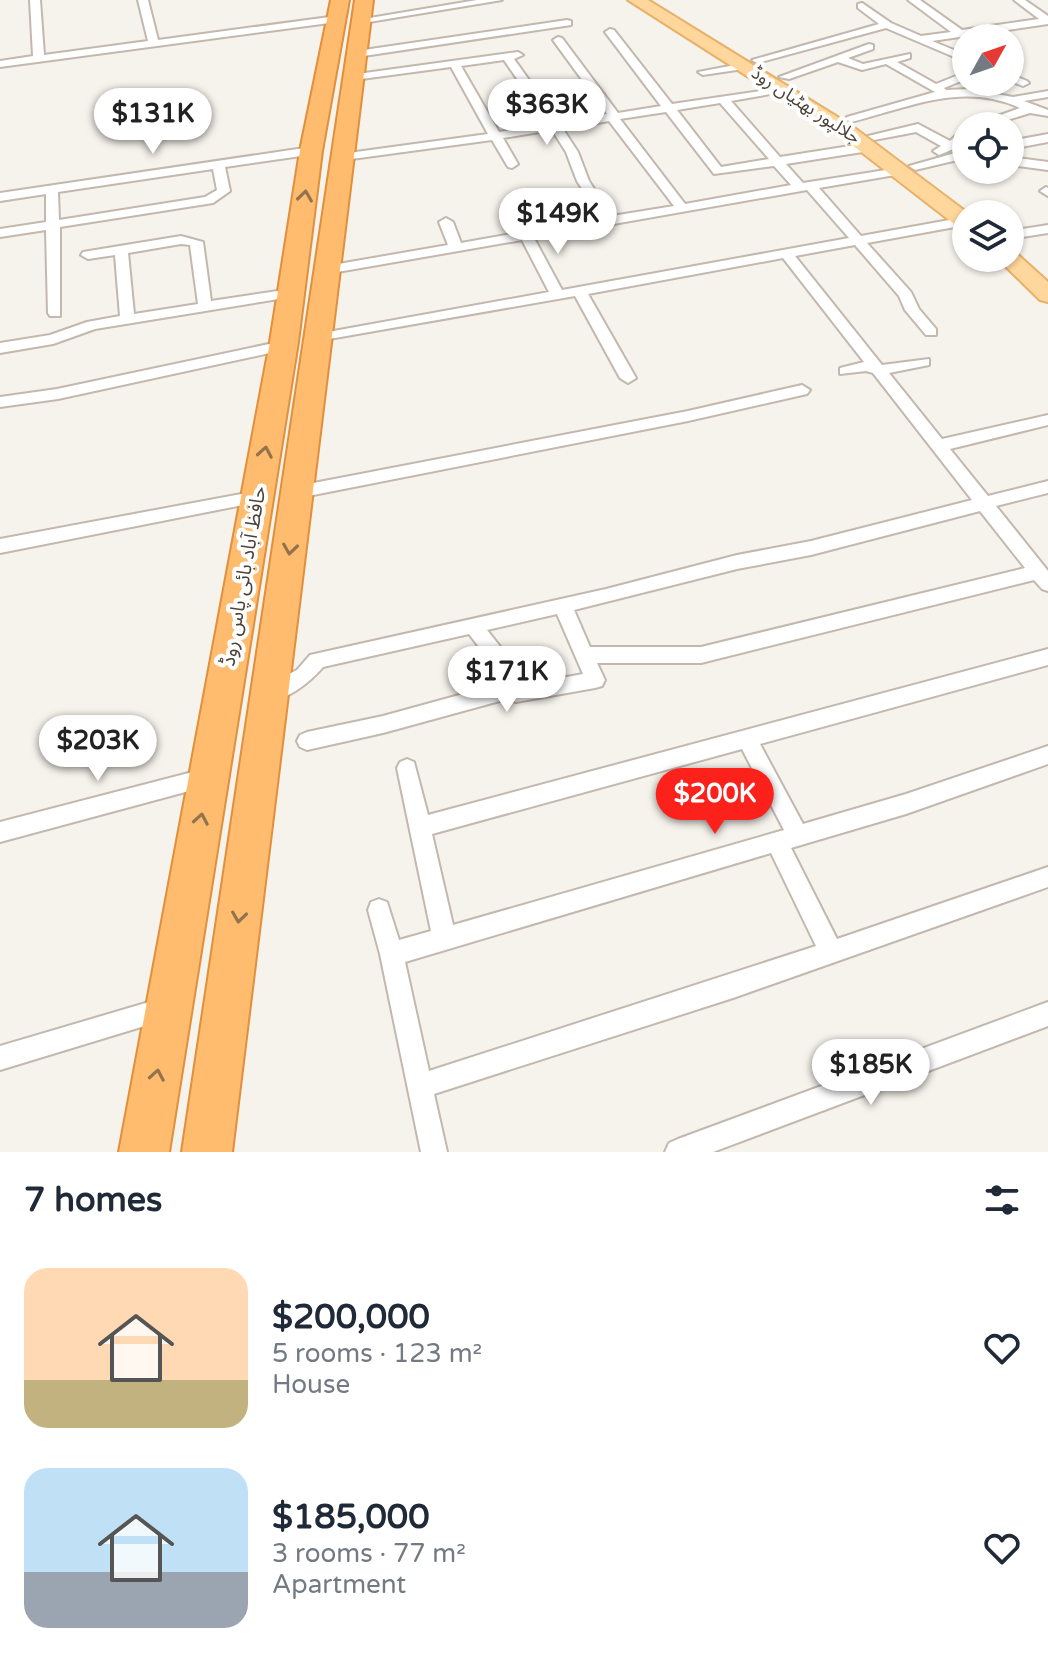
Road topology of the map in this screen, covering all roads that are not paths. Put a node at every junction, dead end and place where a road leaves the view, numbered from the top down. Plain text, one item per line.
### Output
1 (35, 0) edge
2 (143, 0) edge
3 (497, 0) edge
4 (636, 0) edge
5 (655, 0) edge
6 (913, 0) edge
7 (1019, 0) edge
8 (468, 2) edge
9 (862, 6) dead end
10 (351, 10) edge
11 (567, 23) dead end
12 (1024, 24) edge
13 (887, 25) junction
14 (952, 28) edge
15 (610, 32) dead end
16 (952, 34) edge
17 (922, 39) junction
18 (558, 40) dead end
19 (154, 43) junction
20 (869, 47) dead end
21 (952, 52) edge
22 (906, 56) dead end
23 (838, 58) junction
24 (39, 59) junction
25 (888, 61) junction
26 (455, 63) junction
27 (752, 63) junction
28 (0, 64) edge
29 (356, 65) junction
30 (703, 72) dead end
31 (785, 83) junction
32 (952, 83) edge
33 (939, 90) junction
34 (1048, 94) edge
35 (723, 99) junction
36 (1017, 99) junction
37 (670, 108) junction
38 (1032, 108) junction
39 (1020, 112) edge
40 (1048, 113) edge
41 (614, 117) junction
42 (851, 119) junction
43 (556, 127) junction
44 (497, 136) junction
45 (1048, 138) edge
46 (872, 142) junction
47 (1024, 142) edge
48 (950, 146) joint
49 (326, 155) junction
50 (952, 157) edge
51 (945, 159) junction
52 (778, 163) junction
53 (218, 164) junction
54 (512, 164) dead end
55 (1024, 164) edge
56 (1048, 166) edge
57 (908, 168) junction
58 (805, 187) junction
59 (52, 189) junction
60 (0, 197) edge
61 (952, 205) edge
62 (683, 209) junction
63 (609, 221) junction
64 (446, 222) dead end
65 (952, 222) edge
66 (52, 225) junction
67 (1048, 229) edge
68 (0, 233) edge
69 (1024, 233) edge
70 (526, 235) junction
71 (857, 240) junction
72 (456, 247) junction
73 (121, 251) junction
74 (786, 253) junction
75 (1024, 254) edge
76 (88, 255) dead end
77 (326, 270) junction
78 (1023, 272) edge
79 (1048, 274) edge
80 (579, 290) junction
81 (291, 293) junction
82 (557, 294) junction
83 (1048, 295) edge
84 (205, 306) junction
85 (55, 313) dead end
86 (127, 319) junction
87 (931, 332) dead end
88 (317, 339) junction
89 (283, 346) junction
90 (0, 348) edge
91 (924, 362) dead end
92 (879, 370) junction
93 (845, 371) dead end
94 (628, 378) dead end
95 (802, 390) dead end
96 (0, 402) edge
97 (1048, 420) edge
98 (938, 446) junction
99 (1048, 487) edge
100 (298, 492) junction
101 (257, 497) junction
102 (985, 504) junction
103 (0, 546) edge
104 (1043, 578) edge
105 (563, 606) junction
106 (473, 626) junction
107 (583, 655) junction
108 (1048, 657) edge
109 (508, 690) junction
110 (270, 693) junction
111 (748, 740) junction
112 (307, 741) dead end
113 (1048, 755) edge
114 (407, 768) dead end
115 (208, 777) junction
116 (420, 827) junction
117 (0, 832) edge
118 (787, 839) junction
119 (1048, 877) edge
120 (379, 910) dead end
121 (444, 938) junction
122 (830, 950) junction
123 (392, 954) junction
124 (169, 1008) junction
125 (1048, 1014) edge
126 (0, 1058) edge
127 (420, 1086) junction
128 (144, 1152) edge
129 (207, 1152) edge
130 (434, 1152) edge
131 (678, 1152) edge

1 - 24 street
2 - 19 street
3 - 8 street
4 - 27 main road, جلالپور بھٹیاں روڈ
5 - 27 main road, جلالپور بھٹیاں روڈ
6 - 14 street
7 - 12 street
8 - 10 street
9 - 13 street
10 - 19 street
10 - 29 highway, حافظ آباد بائی پاس روڈ
10 - 49 highway, حافظ آباد بائی پاس روڈ
11 - 29 street
13 - 17 street
13 - 27 street
15 - 37 street
16 - 17 street
17 - 21 street
18 - 41 street
19 - 24 street
20 - 23 street
22 - 25 street
23 - 25 street
23 - 31 street
24 - 28 street
25 - 33 street
26 - 29 street
26 - 43 street
26 - 44 street
27 - 30 street
27 - 31 main road, جلالپور بھٹیاں روڈ
29 - 49 highway, حافظ آباد بائی پاس روڈ
31 - 35 street
31 - 42 main road, جلالپور بھٹیاں روڈ
31 - 46 main road, جلالپور بھٹیاں روڈ
32 - 33 street
33 - 36 street
33 - 42 street
34 - 36 street
35 - 37 street
35 - 52 street
36 - 38 street
37 - 41 street
37 - 52 street
38 - 39 street
38 - 40 street
41 - 43 street
41 - 62 street
42 - 46 main road, جلالپور بھٹیاں روڈ
43 - 44 street
43 - 63 street
44 - 49 street
44 - 54 street
45 - 47 street
46 - 48 street
46 - 52 street
46 - 57 main road, جلالپور بھٹیاں روڈ
48 - 51 street
49 - 53 street
49 - 77 highway, حافظ آباد بائی پاس روڈ
81 -> 49 highway, حافظ آباد بائی پاس روڈ
50 - 51 street
51 - 57 street
52 - 58 street
53 - 59 street
53 - 66 street
55 - 56 street
57 - 58 street
57 - 61 main road, جلالپور بھٹیاں روڈ
58 - 62 street
58 - 71 street
59 - 60 street
59 - 66 street
62 - 63 street
63 - 70 street
64 - 72 street
65 - 71 street
66 - 68 street
66 - 85 street
67 - 69 street
70 - 72 street
70 - 82 street
71 - 74 street
71 - 87 street
72 - 77 street
73 - 76 street
73 - 84 street
73 - 86 street
74 - 80 street
74 - 92 street
75 - 79 main road
77 - 88 highway, حافظ آباد بائی پاس روڈ
78 - 83 main road
80 - 82 street
80 - 94 street
81 - 84 street
81 - 89 highway, حافظ آباد بائی پاس روڈ
82 - 88 street
84 - 86 street
86 - 90 street
88 - 100 highway, حافظ آباد بائی پاس روڈ
89 - 96 street
101 -> 89 highway, حافظ آباد بائی پاس روڈ
91 - 92 street
92 - 93 street
92 - 98 street
95 - 100 street
97 - 98 street
98 - 102 street
99 - 102 street
100 -> 110 highway, حافظ آباد بائی پاس روڈ
101 - 103 street
101 - 115 highway, حافظ آباد بائی پاس روڈ
102 - 104 street
102 - 105 street
104 - 107 street
105 - 106 street
105 - 107 street
106 - 109 street
106 - 110 street
107 - 109 street
108 - 111 street
109 - 112 street
110 -> 129 highway, حافظ آباد بائی پاس روڈ
111 - 116 street
111 - 118 street
113 - 118 street
114 - 116 street
115 - 117 street
124 -> 115 highway, حافظ آباد بائی پاس روڈ
116 - 121 street
118 - 121 street
118 - 122 street
119 - 122 street
120 - 123 street
121 - 123 street
122 - 127 street
123 - 127 street
124 - 126 street
128 -> 124 highway, حافظ آباد بائی پاس روڈ
125 - 131 street
127 - 130 street

